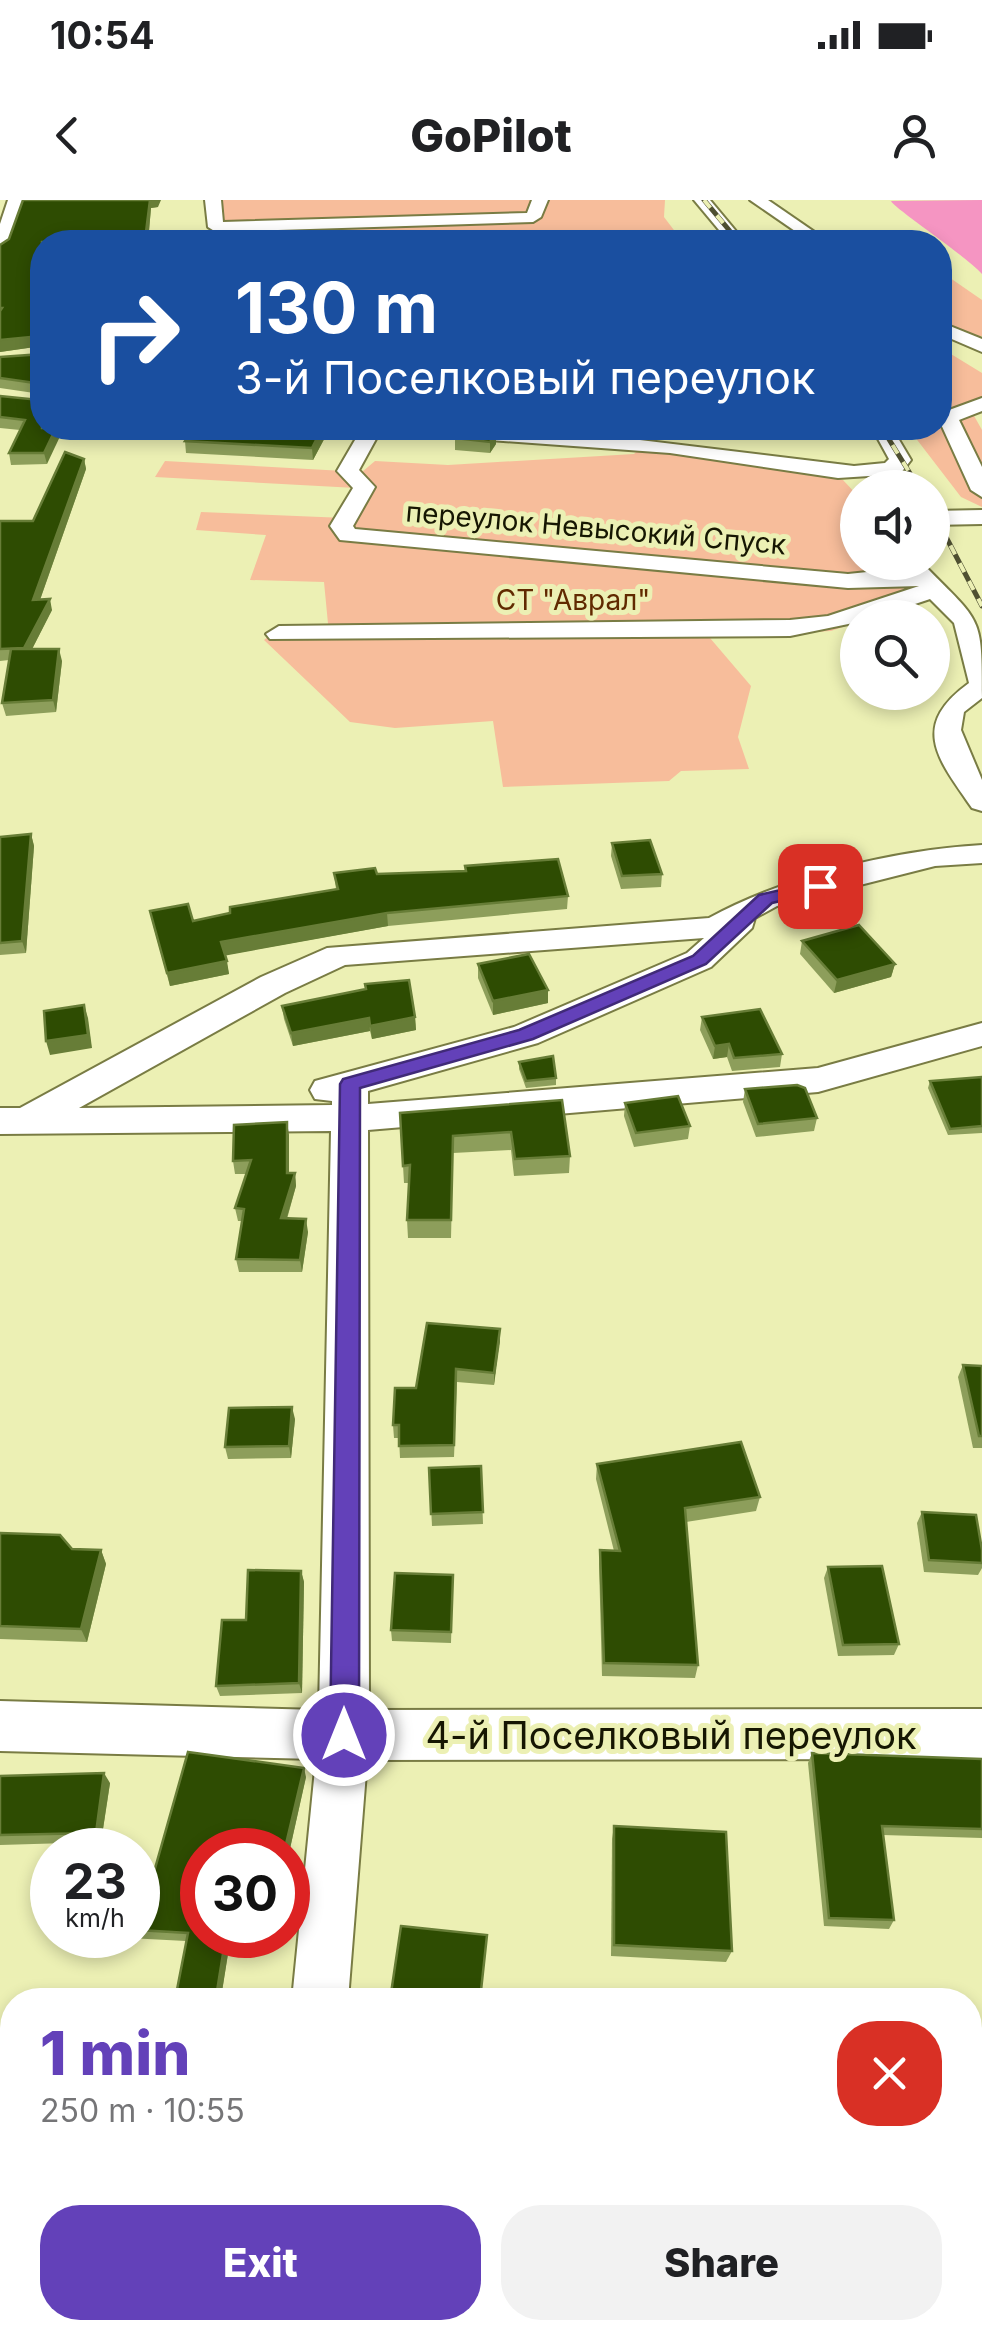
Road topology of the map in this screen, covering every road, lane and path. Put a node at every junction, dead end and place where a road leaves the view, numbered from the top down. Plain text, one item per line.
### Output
1 (16, 200) edge
2 (213, 200) edge
3 (540, 200) edge
4 (702, 200) edge
5 (758, 200) edge
6 (727, 230) edge
7 (803, 230) edge
8 (0, 248) edge
9 (952, 332) edge
10 (982, 346) edge
11 (982, 404) edge
12 (952, 416) edge
13 (952, 426) edge
14 (365, 440) edge
15 (591, 440) edge
16 (889, 440) edge
17 (829, 474) junction
18 (840, 480) edge
19 (982, 490) edge
20 (982, 517) edge
21 (950, 518) edge
22 (863, 580) edge
23 (913, 580) edge
24 (925, 580) edge
25 (279, 634) dead end
26 (982, 684) edge
27 (982, 802) edge
28 (982, 854) edge
29 (766, 899) junction
30 (982, 1034) edge
31 (352, 1101) junction
32 (14, 1120) edge
33 (0, 1726) edge
34 (982, 1734) edge
35 (344, 1735) junction
36 (321, 1988) edge

1 - 8 street
2 - 3 street
4 - 6 street
5 - 7 street
9 - 10 street
11 - 12 street
13 - 19 street
14 - 22 street, переулок Невысокий Спуск
15 - 17 street
16 - 17 street
17 - 18 street
20 - 21 street
23 - 25 street
24 - 26 street
26 - 27 street
28 - 29 street
29 - 31 street
29 - 32 street
30 - 31 street
31 - 32 street
31 - 35 street
33 - 35 street, 4-й Поселковый переулок
34 - 35 street, 4-й Поселковый переулок
35 - 36 street

